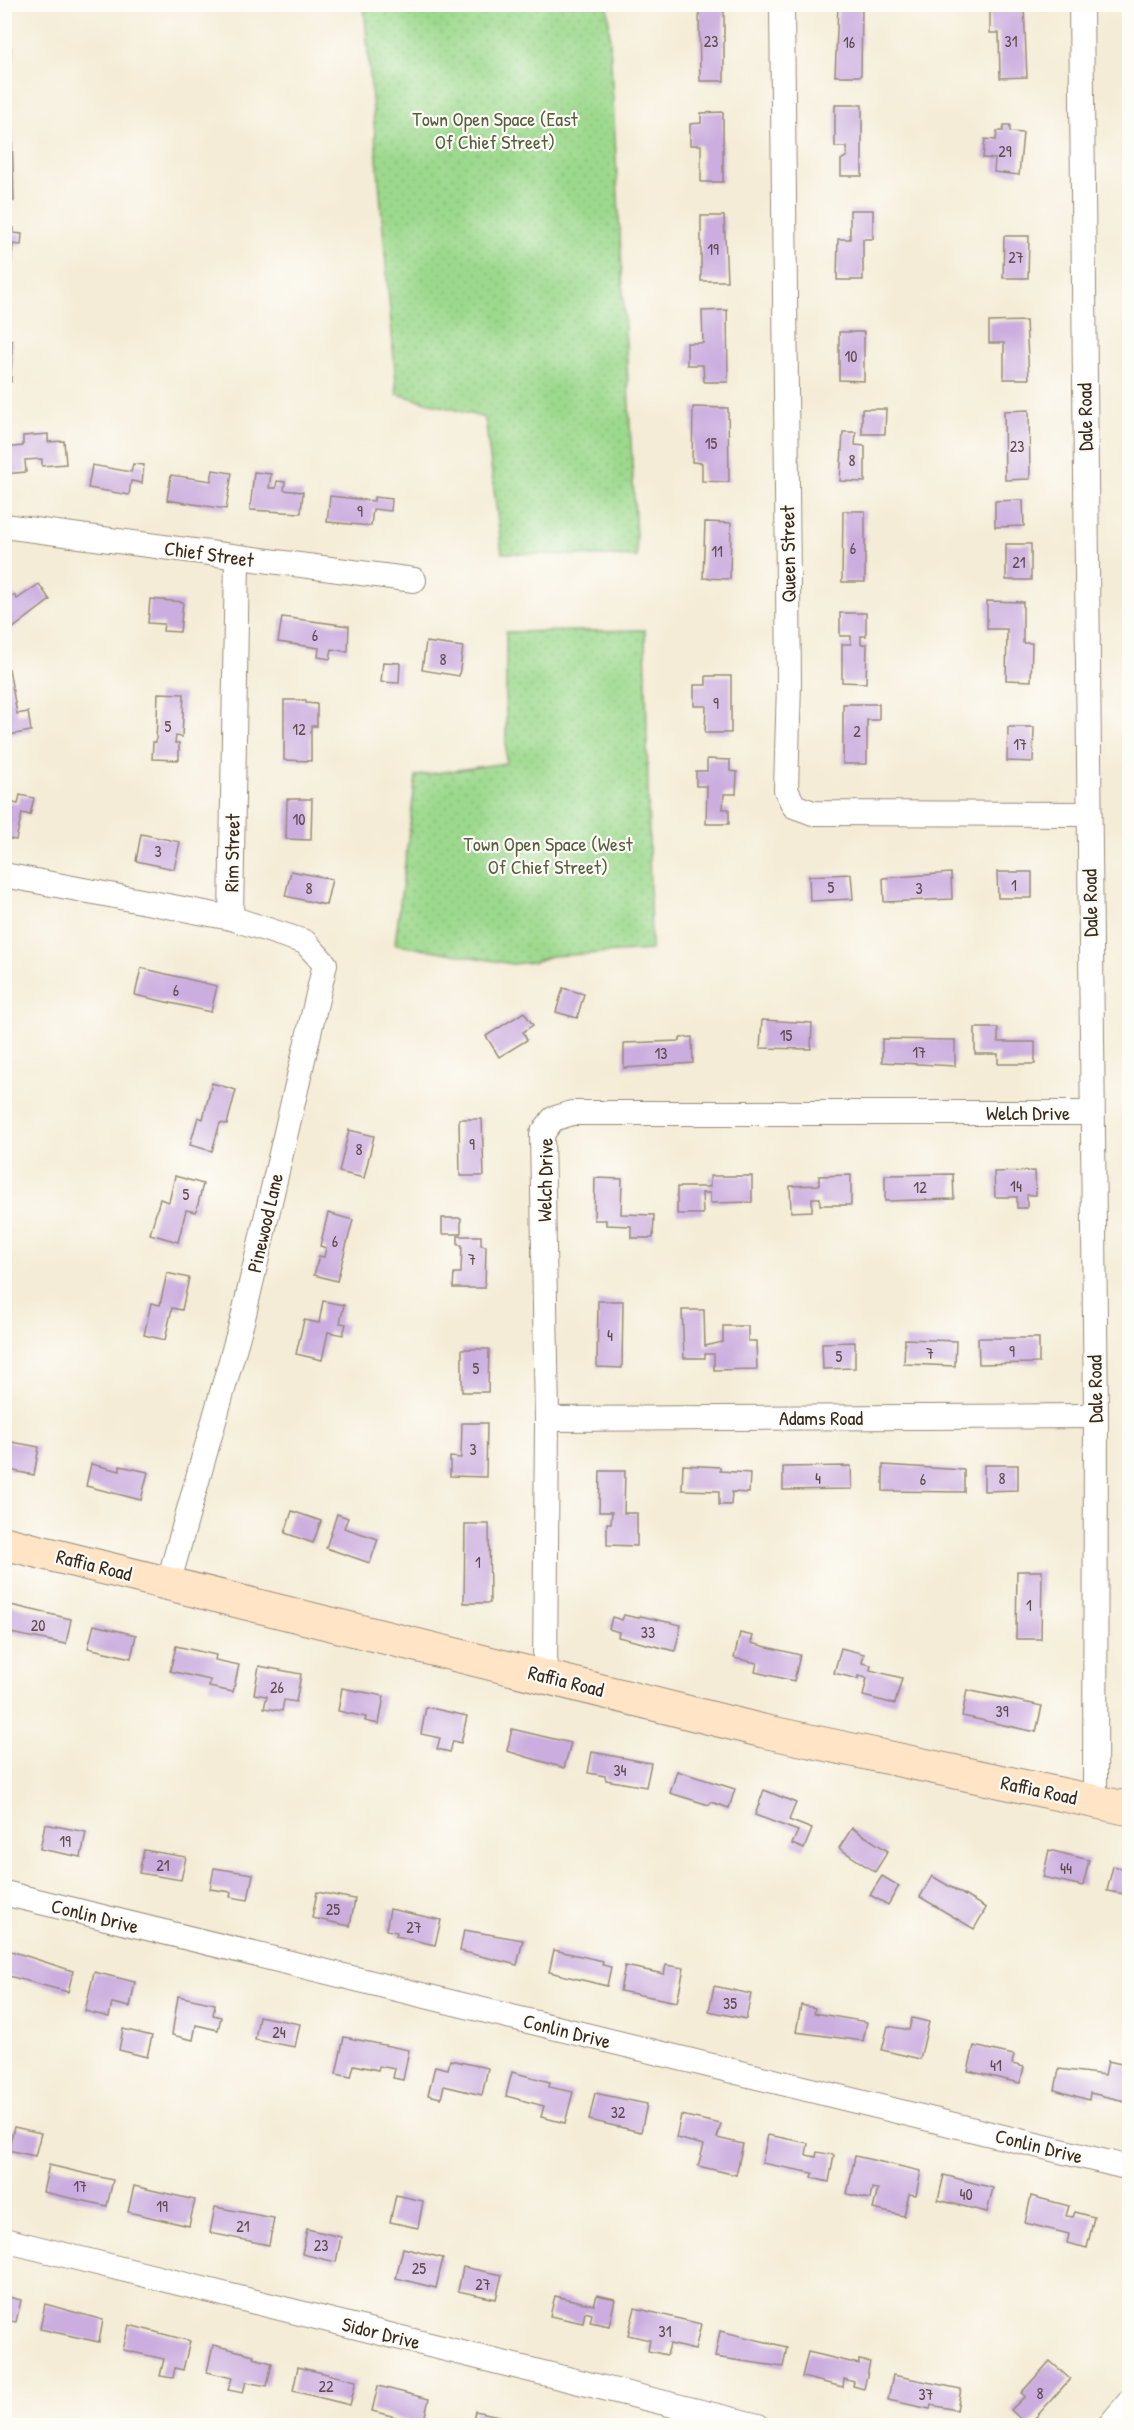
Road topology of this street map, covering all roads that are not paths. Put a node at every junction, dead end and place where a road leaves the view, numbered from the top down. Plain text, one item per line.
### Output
1 (782, 4) edge
2 (1081, 4) edge
3 (4, 526) edge
4 (237, 558) junction
5 (414, 580) dead end
6 (1089, 814) junction
7 (4, 875) edge
8 (231, 918) junction
9 (1092, 1113) junction
10 (1096, 1416) junction
11 (547, 1419) junction
12 (4, 1544) edge
13 (168, 1584) junction
14 (545, 1676) junction
15 (1095, 1802) junction
16 (1130, 1809) edge
17 (4, 1893) edge
18 (1130, 2168) edge
19 (4, 2240) edge
20 (1130, 2401) edge
21 (758, 2426) edge
22 (1109, 2426) edge

1 - 6 street, Queen Street
2 - 6 street, Dale Road
3 - 4 street, Chief Street
4 - 5 street, Chief Street
4 - 8 street, Rim Street
6 - 9 street, Dale Road
7 - 8 street, Rim Street
8 - 13 street, Pinewood Lane
9 - 10 street, Dale Road
9 - 11 street, Welch Drive
10 - 11 street, Adams Road
10 - 15 street, Dale Road
11 - 14 street, Welch Drive
12 - 13 main road, Raffia Road
13 - 14 main road, Raffia Road
14 - 15 main road, Raffia Road
15 - 16 main road, Raffia Road
17 - 18 street, Conlin Drive
19 - 21 street, Sidor Drive
20 - 22 street

